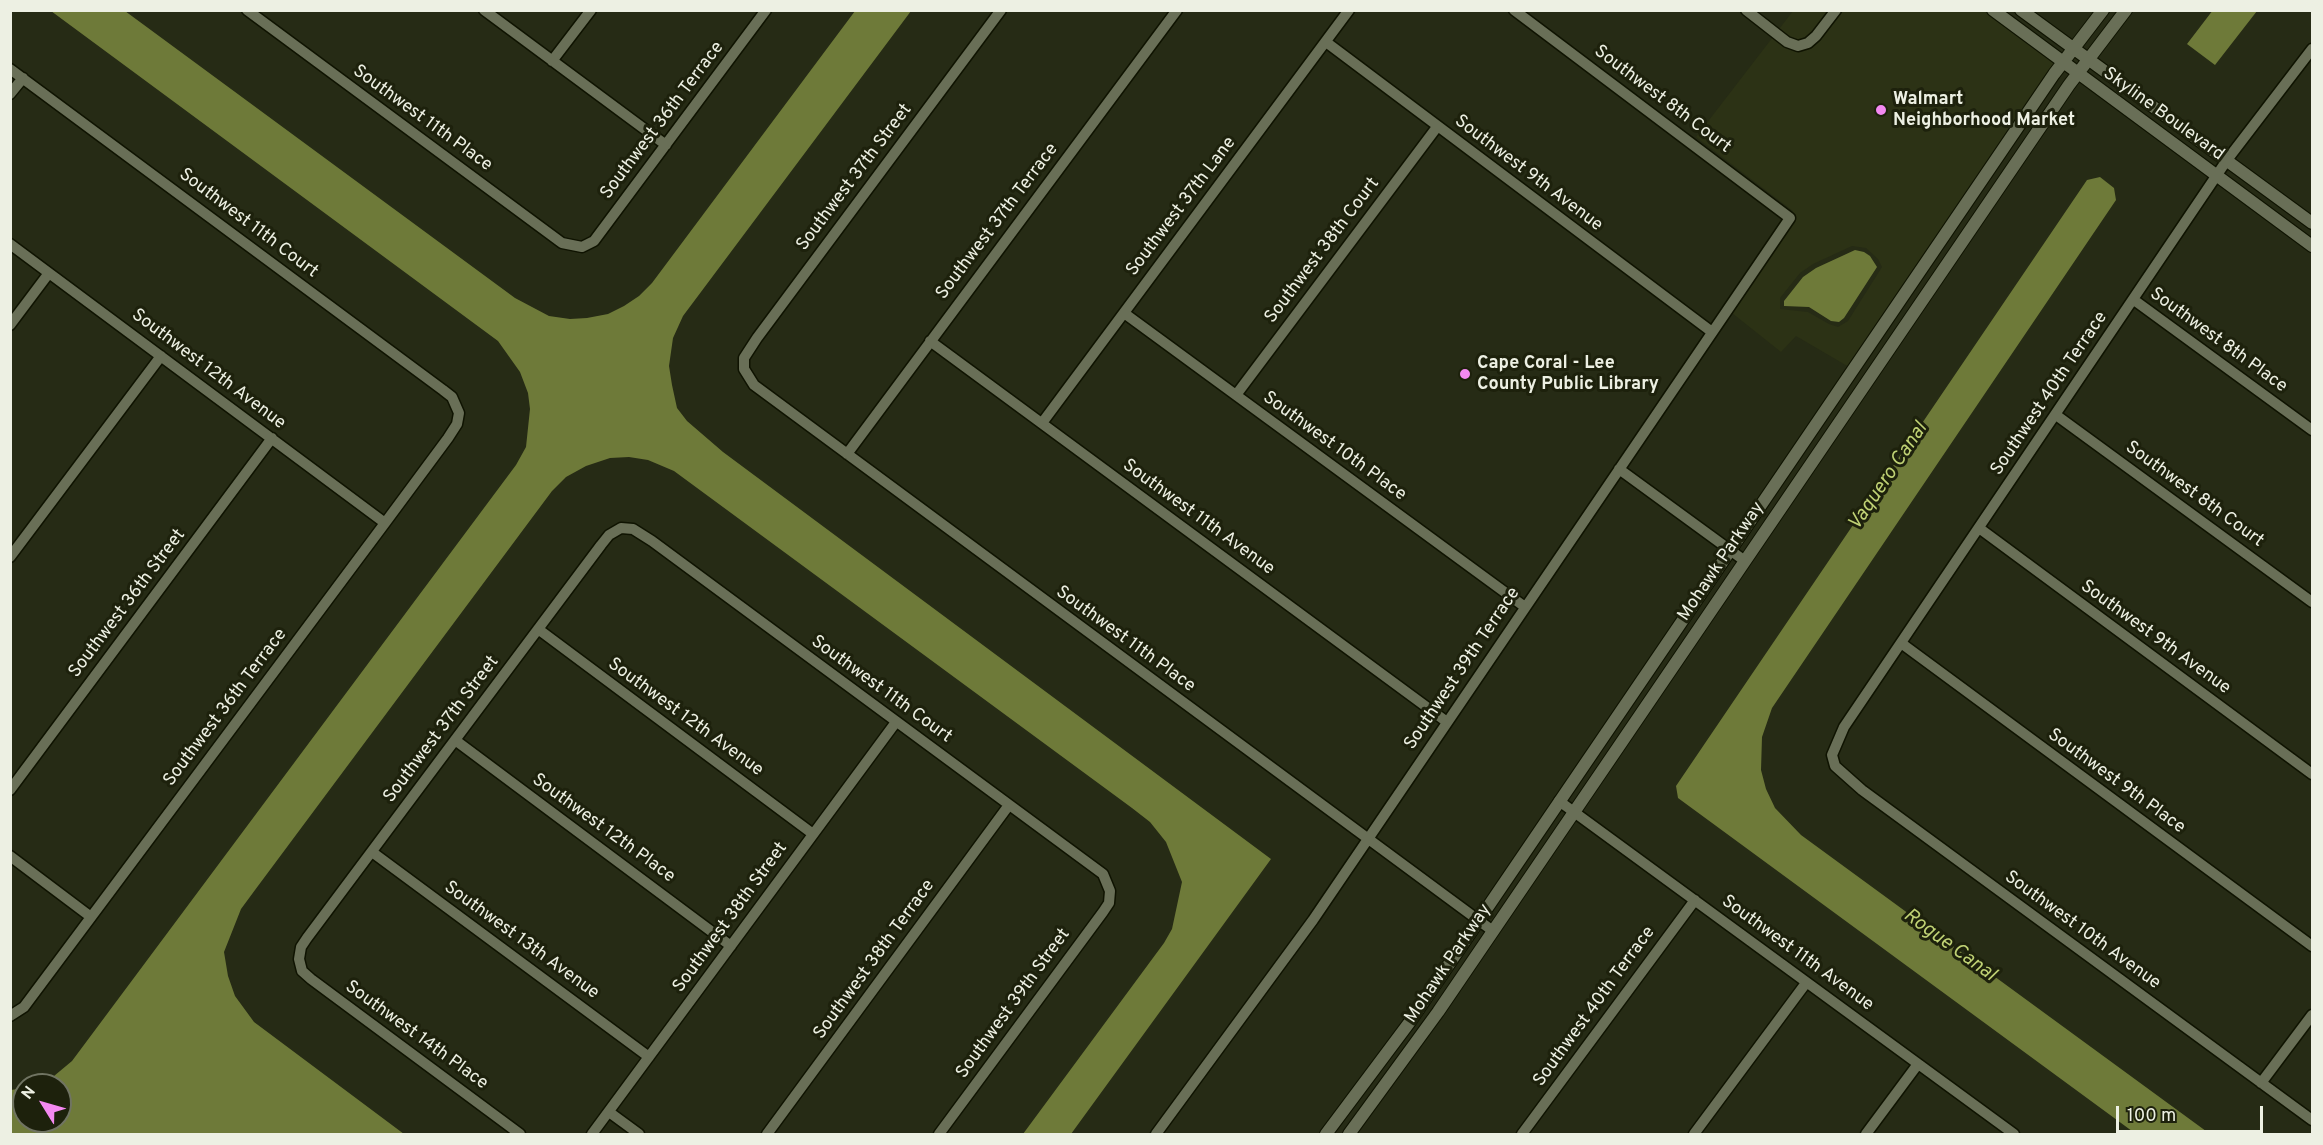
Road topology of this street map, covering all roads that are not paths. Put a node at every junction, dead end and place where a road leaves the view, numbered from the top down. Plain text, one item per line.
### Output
1 (247, 10) edge
2 (484, 10) edge
3 (591, 10) edge
4 (766, 10) edge
5 (1001, 10) edge
6 (1177, 10) edge
7 (1349, 10) edge
8 (1514, 10) edge
9 (1746, 10) edge
10 (1836, 10) edge
11 (1993, 10) edge
12 (2021, 10) edge
13 (2103, 10) edge
14 (2126, 10) edge
15 (1326, 42) junction
16 (2073, 49) junction
17 (2313, 49) edge
18 (2089, 60) junction
19 (552, 61) junction
20 (2062, 63) junction
21 (10, 69) edge
22 (2077, 74) junction
23 (23, 78) junction
24 (10, 94) edge
25 (1437, 127) junction
26 (666, 145) junction
27 (2227, 160) junction
28 (2216, 176) junction
29 (1790, 218) joint
30 (2313, 223) edge
31 (10, 244) edge
32 (2313, 246) edge
33 (582, 247) joint
34 (49, 273) junction
35 (2134, 300) junction
36 (1124, 313) junction
37 (10, 325) edge
38 (1712, 332) junction
39 (930, 341) junction
40 (161, 356) junction
41 (744, 369) joint
42 (1236, 394) junction
43 (459, 413) joint
44 (2056, 415) junction
45 (1042, 423) junction
46 (2313, 430) edge
47 (272, 438) junction
48 (847, 454) junction
49 (1619, 469) junction
50 (385, 523) junction
51 (621, 528) joint
52 (1979, 528) junction
53 (1730, 550) junction
54 (10, 557) edge
55 (1744, 561) junction
56 (2313, 602) edge
57 (1525, 607) junction
58 (538, 629) junction
59 (1901, 643) junction
60 (896, 722) junction
61 (1447, 722) junction
62 (455, 740) junction
63 (1835, 766) joint
64 (2313, 774) edge
65 (10, 790) edge
66 (1559, 801) junction
67 (1009, 805) junction
68 (1574, 812) junction
69 (813, 834) junction
70 (1368, 838) junction
71 (372, 852) junction
72 (10, 856) edge
73 (1110, 891) joint
74 (1695, 900) junction
75 (91, 917) junction
76 (1478, 921) junction
77 (1493, 931) junction
78 (731, 946) junction
79 (2313, 946) edge
80 (298, 960) joint
81 (1806, 983) junction
82 (2313, 1014) edge
83 (10, 1016) edge
84 (649, 1057) junction
85 (1918, 1064) junction
86 (2261, 1083) junction
87 (609, 1112) junction
88 (2313, 1120) edge
89 (520, 1134) edge
90 (592, 1134) edge
91 (639, 1134) edge
92 (767, 1134) edge
93 (939, 1134) edge
94 (1156, 1134) edge
95 (1326, 1134) edge
96 (1349, 1134) edge
97 (1522, 1134) edge
98 (1694, 1134) edge
99 (1866, 1134) edge
100 (2014, 1134) edge

1 - 33 street, Southwest 11th Place
2 - 19 street
3 - 19 street
4 - 26 street, Southwest 36th Terrace
5 - 41 street, Southwest 37th Street
6 - 39 street, Southwest 37th Terrace
7 - 15 street, Southwest 37th Lane
8 - 29 street, Southwest 8th Court
9 - 10 street
11 - 20 street, Skyline Boulevard
12 - 16 street, Skyline Boulevard
13 - 16 street, Mohawk Parkway
14 - 18 street, Mohawk Parkway
15 - 25 street, Southwest 9th Avenue
15 - 36 street, Southwest 37th Lane
16 - 18 street, Skyline Boulevard
16 - 20 street, Mohawk Parkway
17 - 27 street, Southwest 40th Terrace
18 - 22 street, Mohawk Parkway
18 - 27 street, Skyline Boulevard
19 - 26 street
20 - 22 street, Skyline Boulevard
20 - 53 street, Mohawk Parkway
21 - 23 street, Southwest 11th Court
22 - 28 street, Skyline Boulevard
22 - 55 street, Mohawk Parkway
23 - 24 street
23 - 43 street, Southwest 11th Court
25 - 38 street, Southwest 9th Avenue
25 - 42 street, Southwest 38th Court
26 - 33 street, Southwest 36th Terrace
27 - 28 street, Southwest 40th Terrace
27 - 30 street, Skyline Boulevard
28 - 32 street, Skyline Boulevard
28 - 35 street, Southwest 40th Terrace
29 - 38 street, Southwest 39th Terrace
31 - 34 street, Southwest 12th Avenue
34 - 37 street
34 - 40 street, Southwest 12th Avenue
35 - 44 street, Southwest 40th Terrace
35 - 46 street, Southwest 8th Place
36 - 42 street, Southwest 10th Place
36 - 45 street, Southwest 37th Lane
38 - 49 street, Southwest 39th Terrace
39 - 45 street, Southwest 11th Avenue
39 - 48 street, Southwest 37th Terrace
40 - 47 street, Southwest 12th Avenue
40 - 54 street
41 - 48 street, Southwest 11th Place
42 - 57 street, Southwest 10th Place
43 - 50 street, Southwest 36th Terrace
44 - 52 street, Southwest 40th Terrace
44 - 56 street, Southwest 8th Court
45 - 61 street, Southwest 11th Avenue
47 - 50 street, Southwest 12th Avenue
47 - 65 street, Southwest 36th Street
48 - 70 street, Southwest 11th Place
49 - 53 street
49 - 57 street, Southwest 39th Terrace
50 - 75 street, Southwest 36th Terrace
51 - 58 street, Southwest 37th Street
51 - 60 street, Southwest 11th Court
52 - 59 street, Southwest 40th Terrace
52 - 64 street, Southwest 9th Avenue
53 - 55 street
53 - 66 street, Mohawk Parkway
55 - 68 street, Mohawk Parkway
57 - 61 street, Southwest 39th Terrace
58 - 62 street, Southwest 37th Street
58 - 69 street, Southwest 12th Avenue
59 - 63 street, Southwest 40th Terrace
59 - 79 street, Southwest 9th Place
60 - 67 street, Southwest 11th Court
60 - 69 street, Southwest 38th Street
61 - 70 street, Southwest 39th Terrace
62 - 71 street, Southwest 37th Street
62 - 78 street, Southwest 12th Place
63 - 86 street, Southwest 10th Avenue
66 - 68 street, Southwest 11th Avenue
66 - 76 street, Mohawk Parkway
67 - 73 street, Southwest 11th Court
67 - 92 street, Southwest 38th Terrace
68 - 74 street, Southwest 11th Avenue
68 - 77 street, Mohawk Parkway
69 - 78 street, Southwest 38th Street
70 - 76 street, Southwest 11th Place
70 - 94 street, Southwest 39th Terrace
71 - 80 street, Southwest 37th Street
71 - 84 street, Southwest 13th Avenue
72 - 75 street
73 - 93 street, Southwest 39th Street
74 - 81 street, Southwest 11th Avenue
74 - 97 street, Southwest 40th Terrace
75 - 83 street, Southwest 36th Terrace
76 - 77 street, Southwest 11th Place
76 - 95 street, Mohawk Parkway
77 - 96 street, Mohawk Parkway
78 - 84 street, Southwest 38th Street
80 - 89 street, Southwest 14th Place
81 - 85 street, Southwest 11th Avenue
81 - 98 street
82 - 86 street
84 - 87 street, Southwest 38th Street
85 - 99 street
85 - 100 street, Southwest 11th Avenue
86 - 88 street, Southwest 10th Avenue
87 - 90 street, Southwest 38th Street
87 - 91 street

